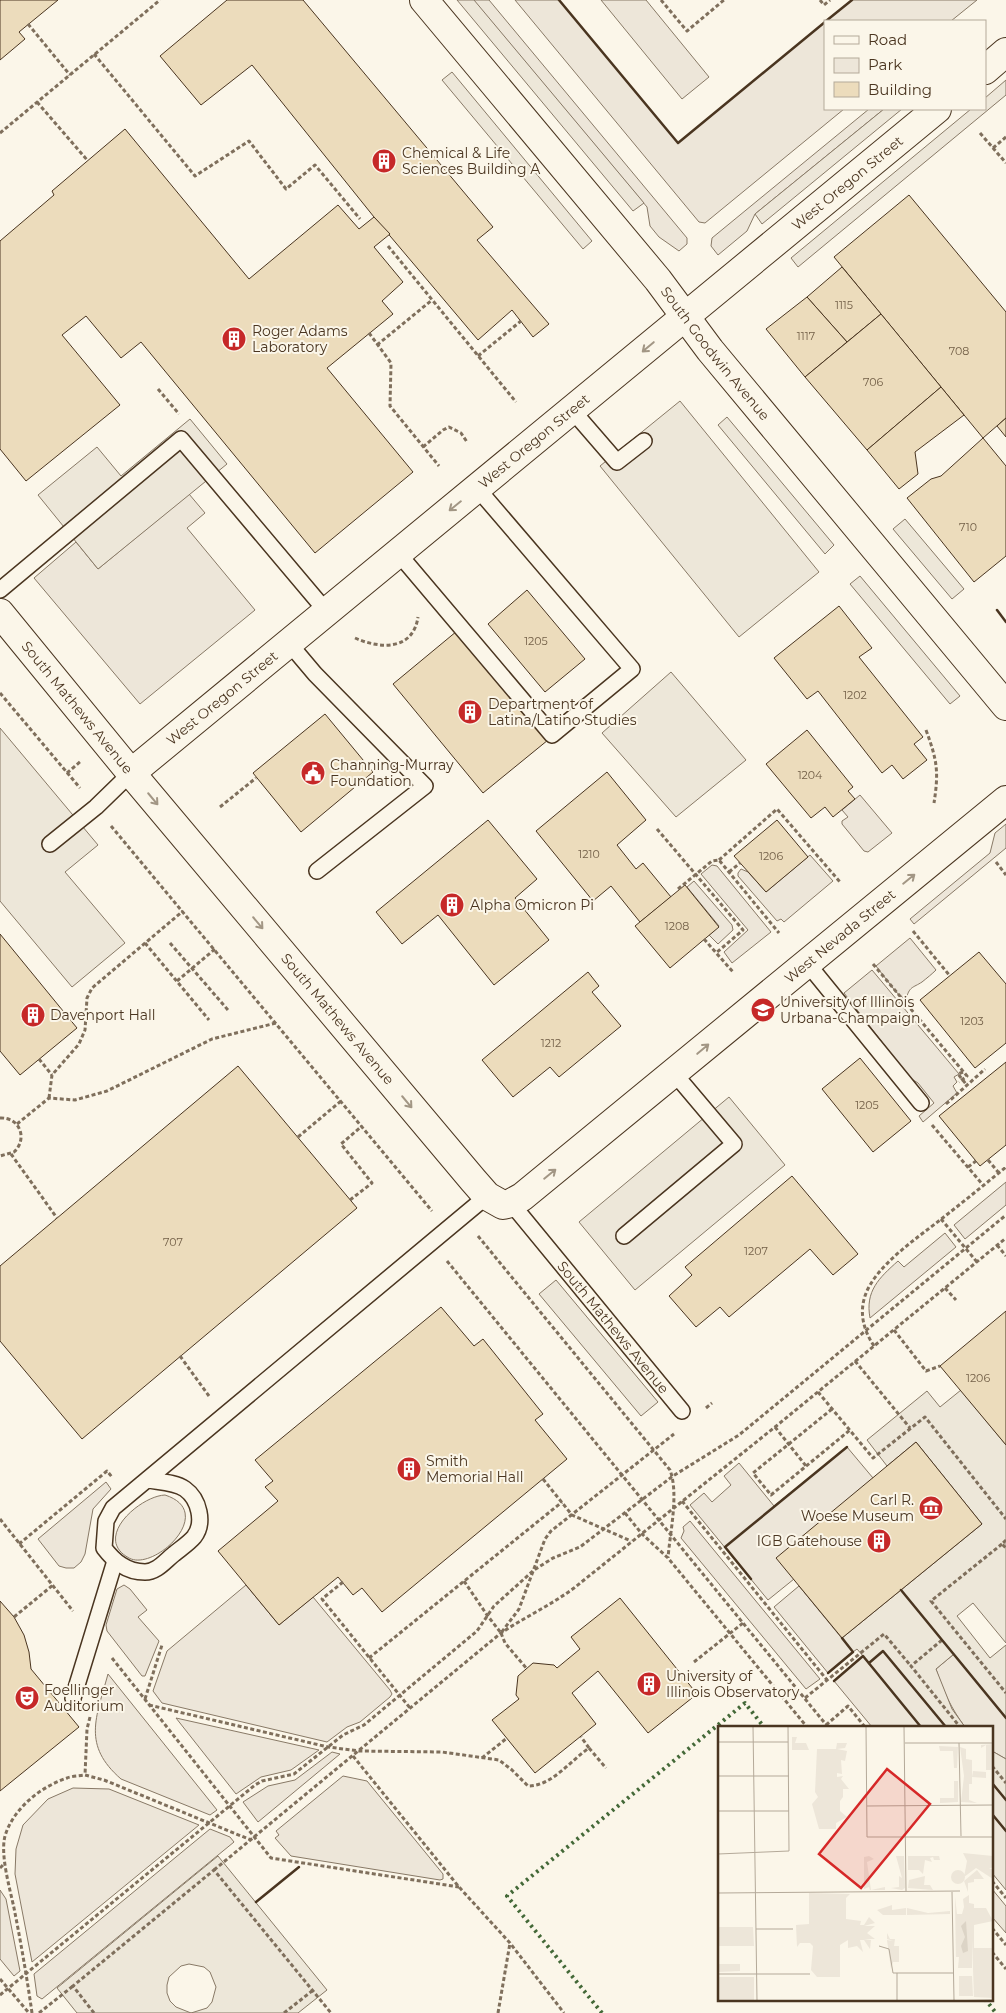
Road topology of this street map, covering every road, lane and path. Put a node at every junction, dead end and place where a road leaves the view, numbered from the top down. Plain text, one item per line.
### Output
1 (160, 0) edge
2 (424, 0) edge
3 (661, 0) edge
4 (724, 0) edge
5 (820, 0) edge
6 (830, 0) edge
7 (28, 24) dead end
8 (1006, 52) edge
9 (94, 54) junction
10 (986, 69) edge
11 (70, 75) junction
12 (37, 102) junction
13 (936, 110) edge
14 (0, 133) edge
15 (980, 133) dead end
16 (1006, 137) edge
17 (993, 148) junction
18 (88, 161) dead end
19 (1006, 163) edge
20 (360, 219) dead end
21 (388, 246) dead end
22 (432, 300) junction
23 (685, 316) junction
24 (521, 321) dead end
25 (369, 333) dead end
26 (377, 345) junction
27 (478, 356) junction
28 (516, 402) dead end
29 (572, 410) junction
30 (644, 441) dead end
31 (467, 442) dead end
32 (423, 447) junction
33 (439, 466) dead end
34 (477, 488) junction
35 (398, 553) junction
36 (0, 590) edge
37 (418, 610) dead end
38 (326, 611) junction
39 (0, 613) edge
40 (355, 638) dead end
41 (288, 642) junction
42 (0, 693) edge
43 (1006, 706) edge
44 (926, 730) dead end
45 (85, 757) dead end
46 (67, 773) junction
47 (132, 773) junction
48 (256, 778) dead end
49 (1006, 800) edge
50 (934, 803) dead end
51 (96, 807) junction
52 (220, 807) dead end
53 (657, 829) dead end
54 (50, 844) dead end
55 (720, 860) junction
56 (996, 862) dead end
57 (740, 863) dead end
58 (317, 871) dead end
59 (729, 872) junction
60 (696, 875) junction
61 (1006, 875) edge
62 (840, 882) dead end
63 (678, 889) dead end
64 (183, 911) junction
65 (913, 931) dead end
66 (779, 933) dead end
67 (704, 939) dead end
68 (146, 943) junction
69 (170, 943) dead end
70 (214, 949) junction
71 (716, 953) junction
72 (807, 963) junction
73 (873, 964) dead end
74 (191, 968) junction
75 (733, 972) dead end
76 (950, 976) dead end
77 (177, 981) junction
78 (228, 1010) dead end
79 (209, 1020) dead end
80 (276, 1023) junction
81 (39, 1059) dead end
82 (985, 1069) dead end
83 (674, 1073) junction
84 (52, 1075) junction
85 (966, 1084) junction
86 (49, 1098) junction
87 (341, 1101) junction
88 (921, 1103) dead end
89 (940, 1110) dead end
90 (0, 1118) edge
91 (17, 1124) junction
92 (362, 1126) junction
93 (933, 1126) dead end
94 (298, 1137) dead end
95 (11, 1154) junction
96 (0, 1156) edge
97 (988, 1160) dead end
98 (976, 1161) dead end
99 (968, 1167) junction
100 (1006, 1167) edge
101 (998, 1173) junction
102 (983, 1186) junction
103 (350, 1200) dead end
104 (499, 1200) junction
105 (1006, 1215) edge
106 (437, 1216) dead end
107 (461, 1217) junction
108 (57, 1218) dead end
109 (941, 1220) junction
110 (624, 1236) dead end
111 (1006, 1238) edge
112 (997, 1245) junction
113 (966, 1248) junction
114 (1006, 1256) edge
115 (445, 1258) dead end
116 (977, 1262) junction
117 (945, 1288) junction
118 (956, 1300) dead end
119 (894, 1330) junction
120 (864, 1332) junction
121 (874, 1346) junction
122 (180, 1356) dead end
123 (855, 1361) junction
124 (940, 1366) dead end
125 (818, 1392) junction
126 (209, 1397) dead end
127 (712, 1403) dead end
128 (705, 1409) dead end
129 (832, 1409) junction
130 (682, 1411) dead end
131 (775, 1427) junction
132 (910, 1428) junction
133 (850, 1430) junction
134 (676, 1432) dead end
135 (788, 1444) junction
136 (654, 1450) junction
137 (806, 1466) junction
138 (622, 1475) junction
139 (673, 1476) junction
140 (543, 1479) dead end
141 (148, 1480) junction
142 (642, 1499) junction
143 (682, 1501) junction
144 (562, 1502) junction
145 (674, 1508) junction
146 (624, 1513) junction
147 (572, 1515) junction
148 (1006, 1518) edge
149 (0, 1519) edge
150 (659, 1520) junction
151 (605, 1528) junction
152 (670, 1533) junction
153 (642, 1534) junction
154 (1006, 1540) edge
155 (631, 1541) junction
156 (1002, 1544) junction
157 (1006, 1548) edge
158 (668, 1558) junction
159 (115, 1561) junction
160 (534, 1570) junction
161 (464, 1581) junction
162 (343, 1582) dead end
163 (487, 1615) junction
164 (14, 1617) dead end
165 (743, 1622) junction
166 (502, 1633) junction
167 (730, 1633) junction
168 (942, 1640) dead end
169 (162, 1645) dead end
170 (108, 1654) dead end
171 (369, 1658) junction
172 (694, 1662) dead end
173 (911, 1666) junction
174 (527, 1669) dead end
175 (827, 1680) junction
176 (1005, 1690) edge
177 (400, 1695) junction
178 (73, 1698) dead end
179 (805, 1698) junction
180 (145, 1700) junction
181 (148, 1705) junction
182 (410, 1708) junction
183 (91, 1710) dead end
184 (806, 1726) edge
185 (827, 1726) edge
186 (864, 1726) edge
187 (959, 1726) edge
188 (581, 1737) dead end
189 (506, 1738) dead end
190 (328, 1747) junction
191 (590, 1748) junction
192 (359, 1751) junction
193 (353, 1756) junction
194 (482, 1758) junction
195 (606, 1768) dead end
196 (994, 1768) edge
197 (85, 1776) junction
198 (1006, 1783) edge
199 (230, 1806) junction
200 (209, 1823) junction
201 (2, 1837) edge
202 (254, 1837) junction
203 (251, 1840) junction
204 (5, 1864) junction
205 (0, 1868) edge
206 (214, 1870) junction
207 (994, 1883) edge
208 (459, 1887) junction
209 (1006, 1898) edge
210 (994, 1930) edge
211 (510, 1943) junction
212 (1006, 1944) edge
213 (994, 1954) edge
214 (1006, 1969) edge
215 (27, 1974) junction
216 (0, 1979) edge
217 (73, 1986) junction
218 (8, 1989) junction
219 (312, 1990) junction
220 (0, 1995) edge
221 (31, 2013) edge
222 (39, 2013) edge
223 (94, 2013) edge
224 (284, 2013) edge
225 (331, 2013) edge
226 (498, 2013) edge
227 (564, 2013) edge

1 - 9 path
2 - 23 street, South Goodwin Avenue
3 - 4 path
5 - 6 path
7 - 11 path
8 - 10 street
9 - 11 path
9 - 20 path
11 - 12 path
12 - 14 path
12 - 18 path
13 - 23 street, West Oregon Street
15 - 17 path
16 - 17 path
17 - 19 path
21 - 22 path
22 - 26 path
22 - 27 path
23 -> 29 street, West Oregon Street
23 - 43 street, South Goodwin Avenue
24 - 27 path
25 - 26 path
26 - 32 path
27 - 28 path
29 - 30 lane
29 - 34 street, West Oregon Street
31 - 32 path
32 - 33 path
34 -> 35 street, West Oregon Street
34 - 35 lane
35 - 38 street, West Oregon Street
36 - 38 lane
37 - 40 path
38 - 41 street, West Oregon Street
39 - 47 street, South Mathews Avenue
41 - 47 street, West Oregon Street
41 - 58 lane
42 - 46 path
44 - 50 path
45 - 46 path
46 - 51 path
47 - 51 lane
47 -> 104 street, South Mathews Avenue
48 - 52 path
72 -> 49 street, West Nevada Street
51 - 54 lane
51 - 64 path
53 - 60 path
55 - 59 path
55 - 60 path
55 - 62 path
56 - 61 path
57 - 59 path
59 - 66 path
60 - 63 path
60 - 71 path
64 - 68 path
64 - 70 path
65 - 76 path
67 - 71 path
68 - 77 path
68 - 84 path
69 - 74 path
70 - 74 path
70 - 80 path
71 - 75 path
83 -> 72 street, West Nevada Street
72 - 88 lane
73 - 85 path
74 - 77 path
74 - 78 path
77 - 79 path
80 - 86 path
80 - 87 path
81 - 84 path
82 - 85 path
104 -> 83 street, West Nevada Street
83 - 110 lane
84 - 86 path
85 - 89 path
86 - 91 path
87 - 92 path
87 - 94 path
90 - 91 path
91 - 95 path
92 - 103 path
92 - 106 path
93 - 99 path
95 - 96 path
95 - 108 path
97 - 101 path
98 - 99 path
99 - 102 path
100 - 101 path
101 - 102 path
102 - 109 path
104 - 107 lane
104 - 130 lane, South Mathews Avenue
105 - 113 path
107 - 136 path
107 - 141 lane
109 - 113 path
109 - 120 path
111 - 112 path
112 - 114 path
112 - 116 path
113 - 116 path
113 - 120 path
115 - 138 path
116 - 117 path
117 - 118 path
117 - 119 path
119 - 121 path
119 - 124 path
120 - 121 path
120 - 139 path
121 - 123 path
122 - 126 path
123 - 125 path
123 - 132 path
125 - 129 path
125 - 131 path
127 - 128 path
129 - 133 path
129 - 135 path
131 - 135 path
131 - 143 path
132 - 133 path
132 - 148 path
133 - 137 path
134 - 136 path
135 - 137 path
135 - 137 path
136 - 138 path
136 - 139 path
138 - 142 path
138 - 147 path
139 - 142 path
139 - 145 path
140 - 144 path
141 - 159 lane
141 - 159 lane
142 - 146 path
142 - 150 path
143 - 145 path
143 - 175 path
144 - 147 path
144 - 161 path
145 - 150 path
145 - 152 path
146 - 151 path
146 - 153 path
147 - 151 path
147 - 160 path
149 - 164 path
150 - 152 path
150 - 153 path
151 - 155 path
151 - 160 path
152 - 158 path
152 - 165 path
153 - 155 path
153 - 158 path
154 - 156 path
155 - 166 path
156 - 157 path
156 - 176 path
158 - 167 path
159 - 178 lane
160 - 163 path
160 - 166 path
161 - 163 path
161 - 171 path
162 - 171 path
163 - 166 path
163 - 177 path
165 - 167 path
165 - 179 path
166 - 174 path
166 - 182 path
167 - 172 path
167 - 184 path
168 - 173 path
169 - 180 path
170 - 180 path
171 - 177 path
173 - 175 path
173 - 187 path
175 - 179 path
177 - 182 path
177 - 190 path
179 - 185 path
180 - 181 path
181 - 190 path
181 - 199 path
182 - 192 path
183 - 197 path
185 - 186 path
188 - 191 path
189 - 194 path
190 - 192 path
190 - 199 path
191 - 194 path
191 - 195 path
192 - 193 path
192 - 194 path
193 - 202 path
193 - 208 path
196 - 198 path
197 - 200 path
197 - 201 path
199 - 200 path
199 - 202 path
200 - 203 path
200 - 215 path
201 - 204 path
202 - 203 path
202 - 208 path
203 - 206 path
204 - 205 path
204 - 215 path
206 - 217 path
206 - 219 path
207 - 209 path
208 - 211 path
210 - 212 path
211 - 226 path
211 - 227 path
213 - 214 path
215 - 218 path
215 - 221 path
216 - 218 path
217 - 222 path
217 - 223 path
218 - 220 path
218 - 221 path
219 - 224 path
219 - 225 path

